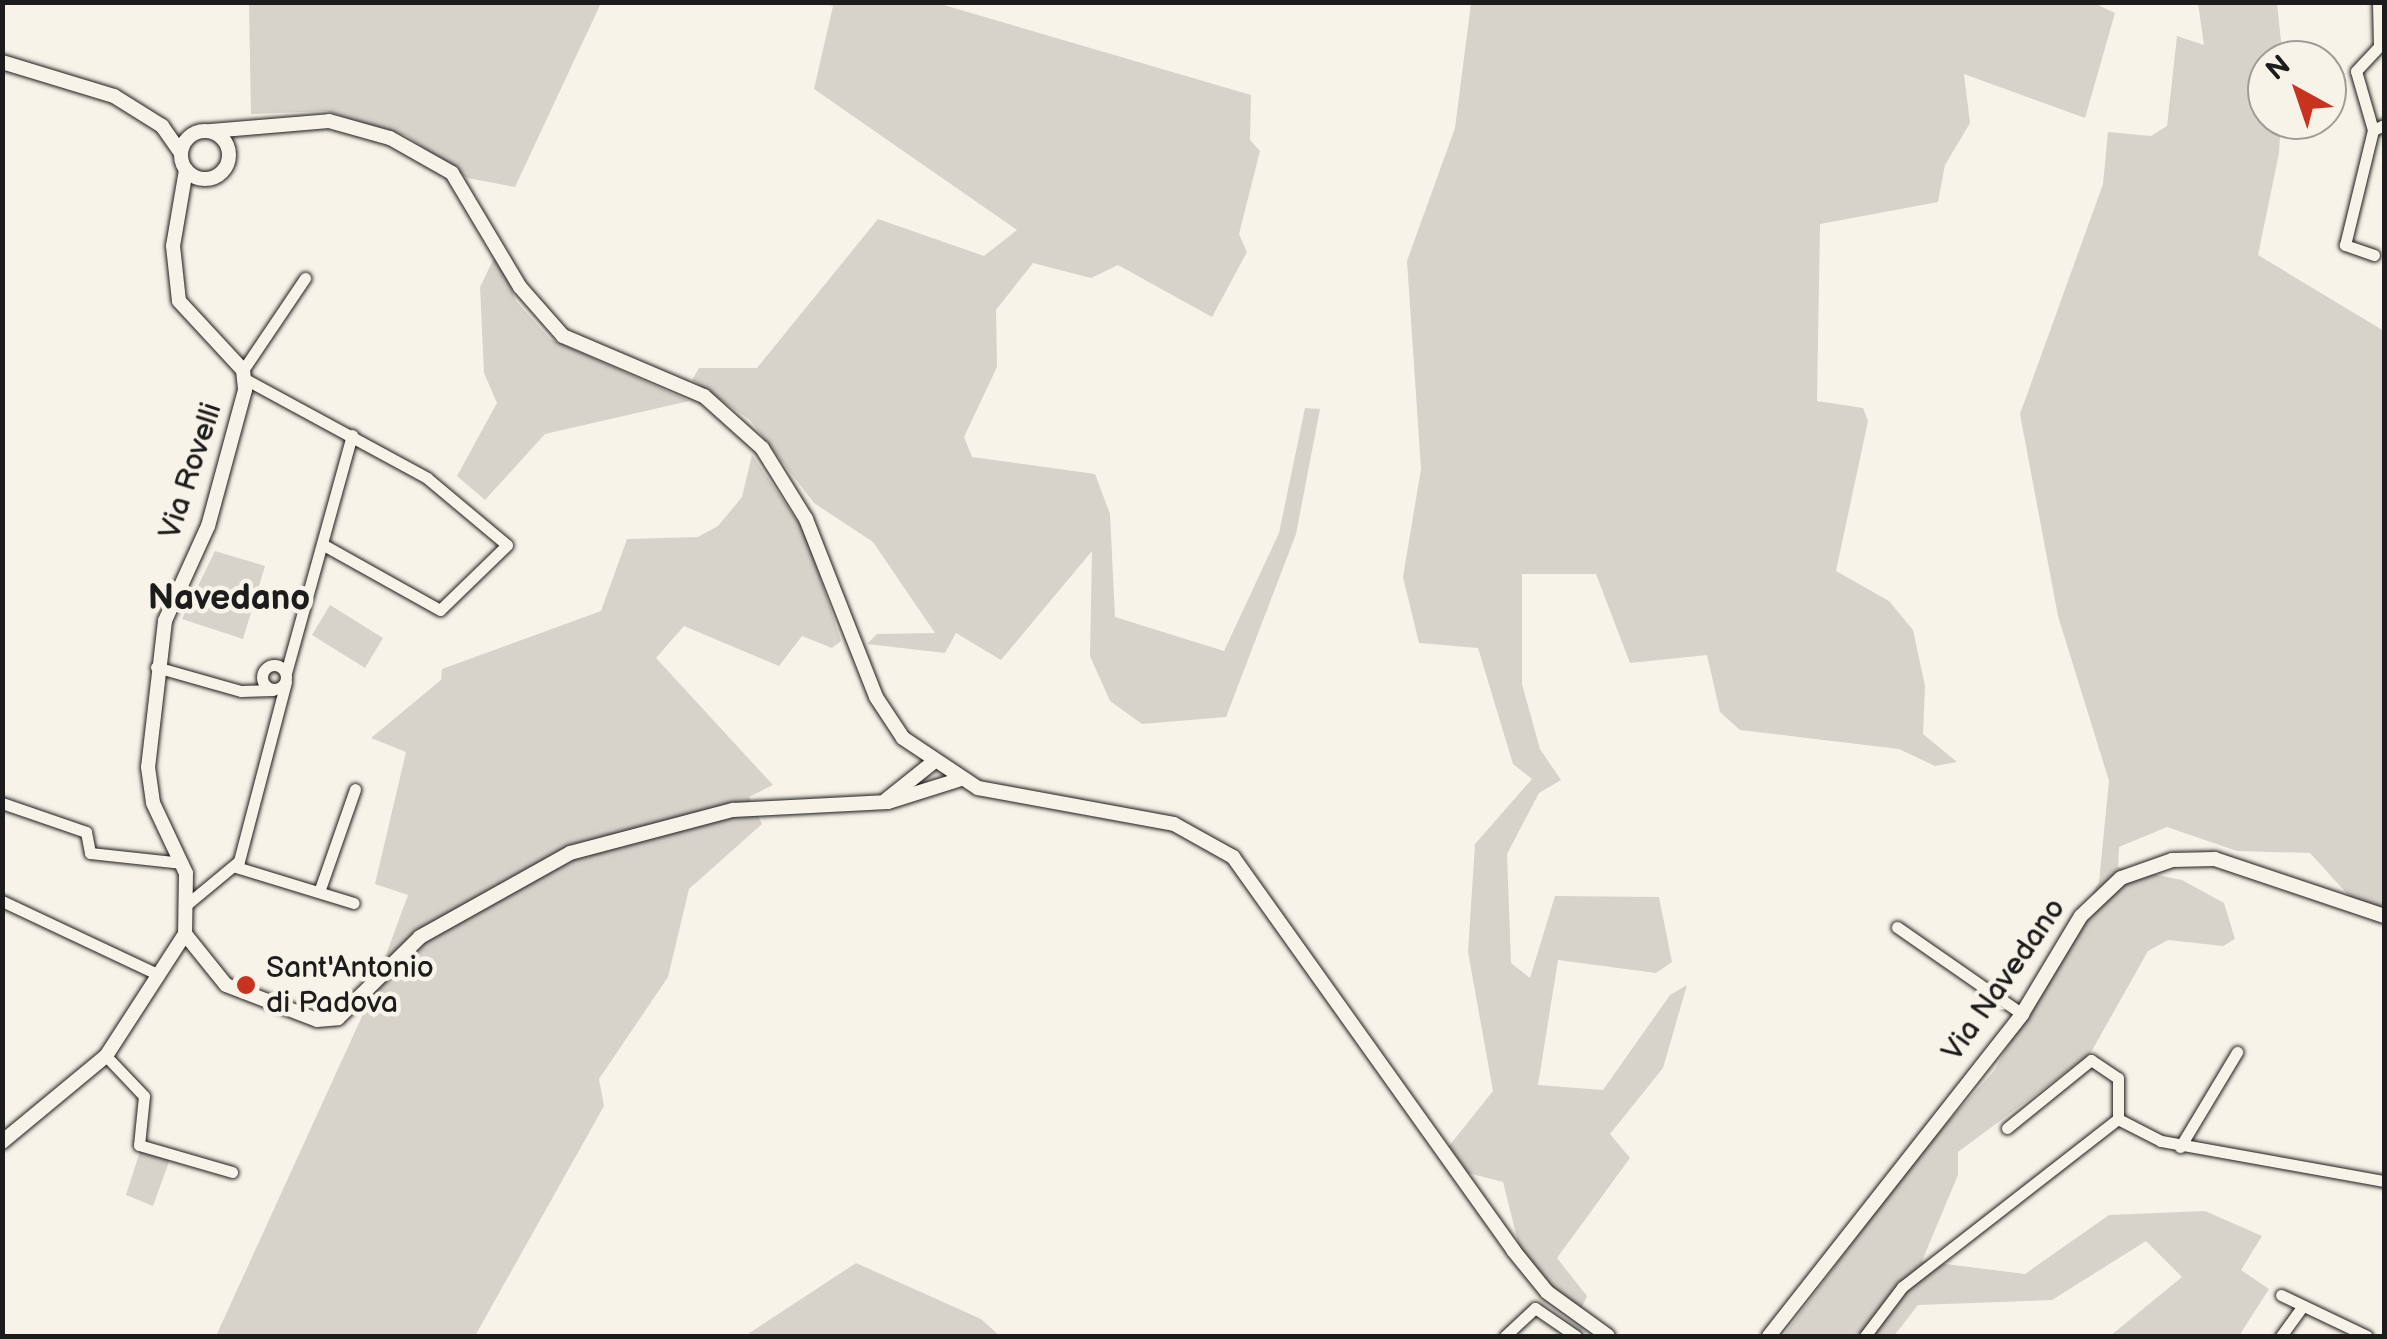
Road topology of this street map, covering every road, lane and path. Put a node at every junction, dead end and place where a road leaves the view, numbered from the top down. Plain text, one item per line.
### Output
1 (2378, 2) edge
2 (2, 62) edge
3 (257, 124) junction
4 (162, 126) junction
5 (2379, 127) edge
6 (204, 132) junction
7 (181, 153) junction
8 (230, 158) junction
9 (186, 170) junction
10 (206, 180) junction
11 (180, 204) junction
12 (2374, 255) dead end
13 (305, 278) dead end
14 (244, 374) junction
15 (352, 435) junction
16 (322, 544) junction
17 (287, 652) junction
18 (156, 667) junction
19 (269, 668) junction
20 (286, 678) junction
21 (226, 687) junction
22 (273, 690) junction
23 (902, 738) junction
24 (931, 764) junction
25 (959, 780) junction
26 (907, 781) junction
27 (355, 790) dead end
28 (925, 791) junction
29 (881, 802) junction
30 (2, 803) edge
31 (182, 863) junction
32 (236, 867) junction
33 (319, 892) junction
34 (2, 900) edge
35 (354, 903) dead end
36 (186, 905) junction
37 (2384, 916) edge
38 (1896, 927) dead end
39 (185, 934) junction
40 (155, 973) junction
41 (2022, 1014) junction
42 (2236, 1052) dead end
43 (106, 1056) junction
44 (2118, 1118) junction
45 (2007, 1128) dead end
46 (2, 1142) edge
47 (2180, 1147) junction
48 (232, 1172) dead end
49 (2384, 1180) edge
50 (2281, 1296) dead end
51 (2303, 1306) junction
52 (1505, 1336) edge
53 (1576, 1336) edge
54 (1608, 1336) edge
55 (1768, 1336) edge
56 (1865, 1336) edge
57 (2281, 1336) edge
58 (2367, 1336) edge

1 - 5 street
2 - 4 street
3 - 6 street
3 - 8 street
3 - 23 street
4 - 6 street
4 - 7 street
5 - 12 street
6 - 7 street
6 - 8 street
7 - 9 street
8 - 10 street
9 - 10 street
9 - 11 street, Via Rovelli
10 - 11 street
11 - 14 street, Via Rovelli
13 - 14 street, Via Rovelli
14 - 15 street
14 - 18 street, Via Rovelli
15 - 16 street
15 - 16 street
16 - 17 street
17 - 19 street
17 - 20 street
18 - 21 street
18 - 31 street, Via Rovelli
19 - 20 street
19 - 21 street
19 - 22 street
20 - 22 street
20 - 32 street
21 - 22 street
23 - 24 street
23 - 26 street
24 - 25 street
24 - 26 street
24 - 28 street
25 - 28 street
25 - 54 street
26 - 29 street
27 - 33 street
28 - 29 street
29 - 39 street
30 - 31 street
31 - 36 street, Via Rovelli
32 - 33 street
32 - 36 street
33 - 35 street
34 - 40 street
36 - 39 street, Via Rovelli
37 - 41 street, Via Navedano
38 - 41 street
39 - 40 street
40 - 43 street
41 - 55 street, Via Navedano
42 - 47 street
43 - 46 street
43 - 48 street
44 - 45 street
44 - 47 street
44 - 56 street
47 - 49 street
50 - 51 street
51 - 57 street
51 - 58 street
52 - 53 street

